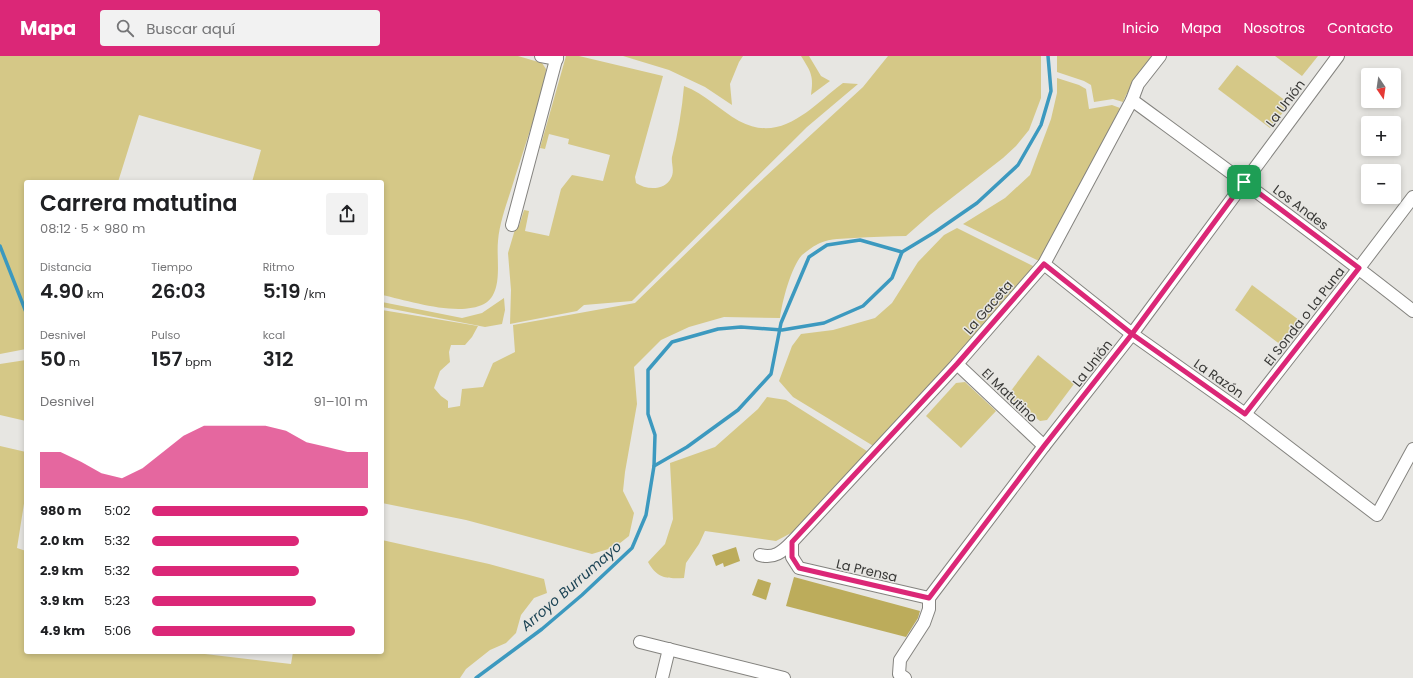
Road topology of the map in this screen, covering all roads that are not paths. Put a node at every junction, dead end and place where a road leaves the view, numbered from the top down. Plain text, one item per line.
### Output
1 (541, 56) edge
2 (1160, 56) edge
3 (1338, 56) edge
4 (557, 57) edge
5 (1132, 100) junction
6 (1244, 182) junction
7 (1413, 197) edge
8 (512, 225) dead end
9 (1044, 264) junction
10 (1359, 268) junction
11 (1413, 311) edge
12 (1132, 334) junction
13 (957, 364) junction
14 (1245, 414) junction
15 (1044, 446) junction
16 (1413, 449) edge
17 (792, 542) junction
18 (760, 555) dead end
19 (929, 598) junction
20 (640, 642) dead end
21 (669, 649) junction
22 (902, 676) edge
23 (662, 678) edge
24 (784, 678) edge

1 - 4 street
2 - 5 street, La Gaceta
3 - 6 street, La Unión
4 - 8 street
5 - 6 street, Los Andes
5 - 9 street, La Gaceta
6 - 10 street, Los Andes
6 - 12 street, La Unión
7 - 10 street, El Sonda o La Puna
9 - 12 street, La Razón
9 - 13 street, La Gaceta
10 - 11 street, Los Andes
10 - 14 street, El Sonda o La Puna
12 - 14 street, La Razón
12 - 15 street, La Unión
13 - 15 street, El Matutino
13 - 17 street, La Gaceta
14 - 16 street, La Razón
15 - 19 street, La Unión
17 - 18 street, La Gaceta
17 - 19 street, La Prensa
19 - 22 street, La Unión
20 - 21 street
21 - 23 street
21 - 24 street

